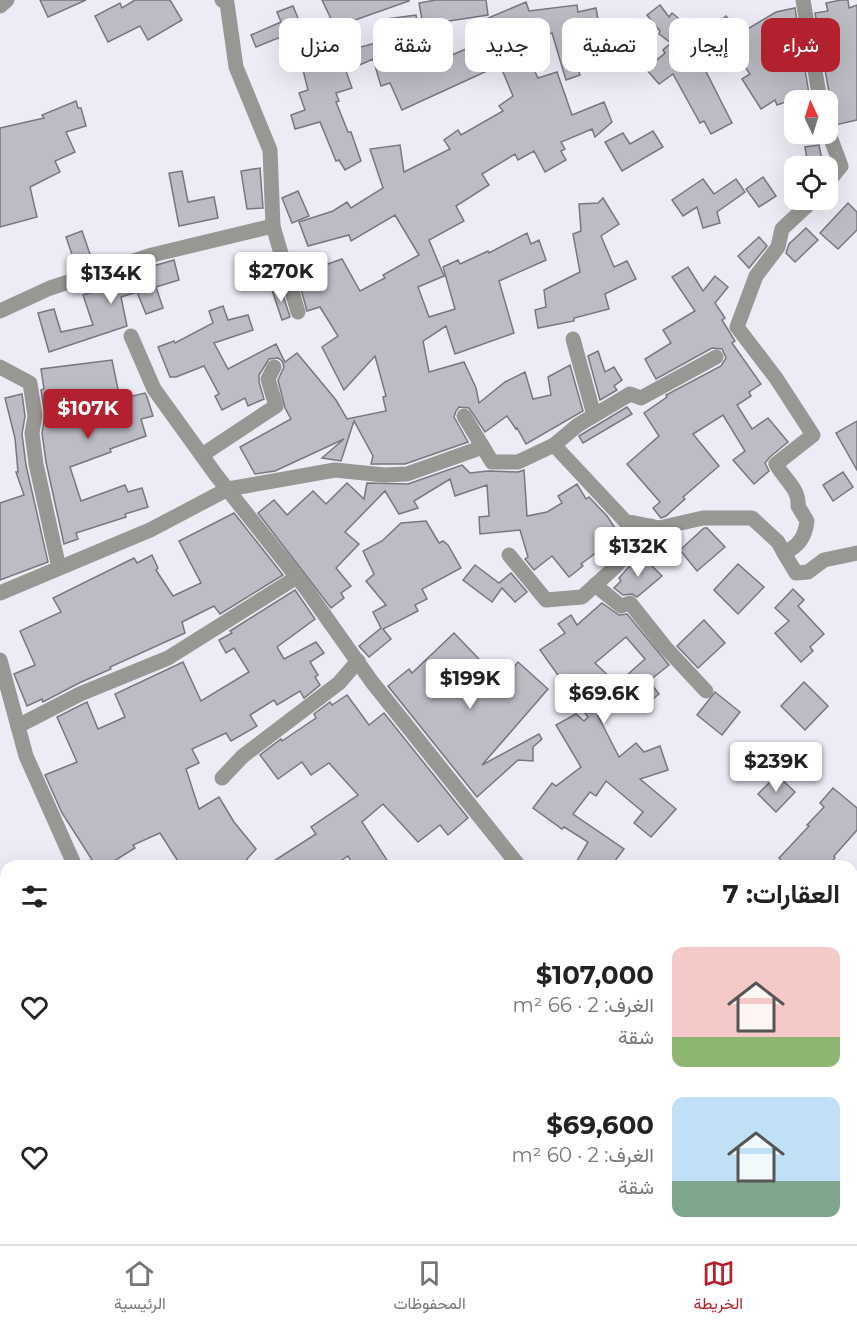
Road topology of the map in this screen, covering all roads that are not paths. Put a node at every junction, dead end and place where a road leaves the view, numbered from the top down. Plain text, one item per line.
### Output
1 (7, 0) edge
2 (222, 0) edge
3 (803, 0) edge
4 (0, 6) edge
5 (817, 90) edge
6 (802, 210) edge
7 (273, 226) junction
8 (0, 311) edge
9 (298, 312) dead end
10 (131, 336) dead end
11 (573, 339) dead end
12 (717, 357) dead end
13 (0, 367) edge
14 (274, 367) dead end
15 (594, 415) junction
16 (464, 416) dead end
17 (554, 445) junction
18 (483, 447) junction
19 (202, 455) junction
20 (228, 489) junction
21 (651, 526) junction
22 (784, 553) junction
23 (857, 553) edge
24 (509, 555) dead end
25 (59, 568) junction
26 (297, 577) junction
27 (596, 585) junction
28 (0, 593) edge
29 (0, 660) edge
30 (358, 661) junction
31 (706, 691) dead end
32 (18, 726) junction
33 (222, 778) dead end
34 (72, 860) edge
35 (514, 860) edge

1 - 4 street
2 - 7 street
3 - 5 street
6 - 22 street
7 - 8 street
7 - 9 street
10 - 19 street
11 - 15 street
12 - 15 street
13 - 25 street
14 - 19 street
15 - 17 street
16 - 18 street
17 - 18 street
17 - 21 street
18 - 20 street
19 - 20 street
20 - 25 street
20 - 26 street
21 - 22 street
21 - 27 street
22 - 23 street
24 - 27 street
25 - 28 street
26 - 30 street
26 - 32 street
27 - 31 street
29 - 32 street
30 - 33 street
30 - 35 street
32 - 34 street

